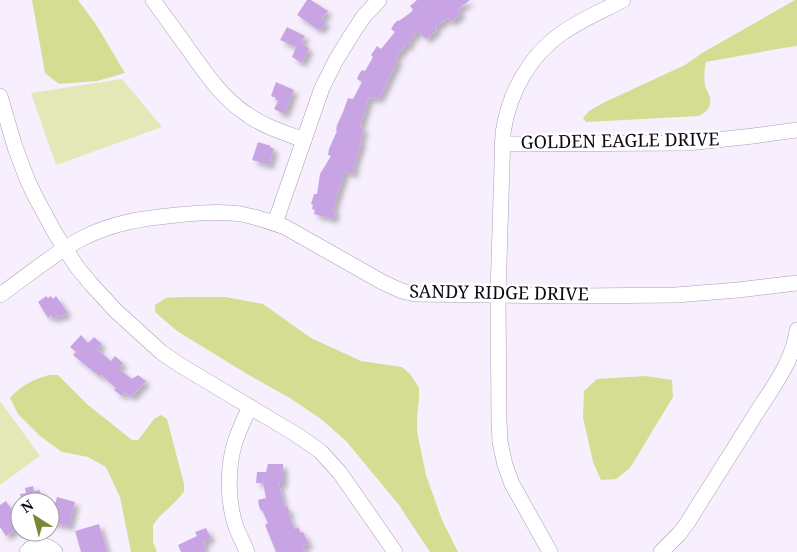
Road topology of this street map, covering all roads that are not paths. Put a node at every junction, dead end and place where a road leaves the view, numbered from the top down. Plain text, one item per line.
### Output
1 (153, 0) edge
2 (379, 0) edge
3 (622, 0) edge
4 (0, 96) edge
5 (5, 130) edge
6 (797, 130) edge
7 (304, 140) junction
8 (502, 144) junction
9 (275, 223) junction
10 (65, 249) junction
11 (797, 283) edge
12 (0, 295) edge
13 (498, 295) junction
14 (797, 330) edge
15 (250, 407) junction
16 (27, 552) edge
17 (55, 552) edge
18 (247, 552) edge
19 (396, 552) edge
20 (550, 552) edge
21 (661, 552) edge

1 - 7 street
2 - 7 street
3 - 8 street
4 - 5 street
5 - 10 street
6 - 8 street, GOLDEN EAGLE DRIVE
7 - 9 street
8 - 13 street
9 - 10 street, SANDY RIDGE DRIVE
9 - 13 street, SANDY RIDGE DRIVE
10 - 12 street, SANDY RIDGE DRIVE
10 - 15 street
11 - 13 street, SANDY RIDGE DRIVE
13 - 20 street
14 - 21 street
15 - 18 street
15 - 19 street
16 - 17 street

